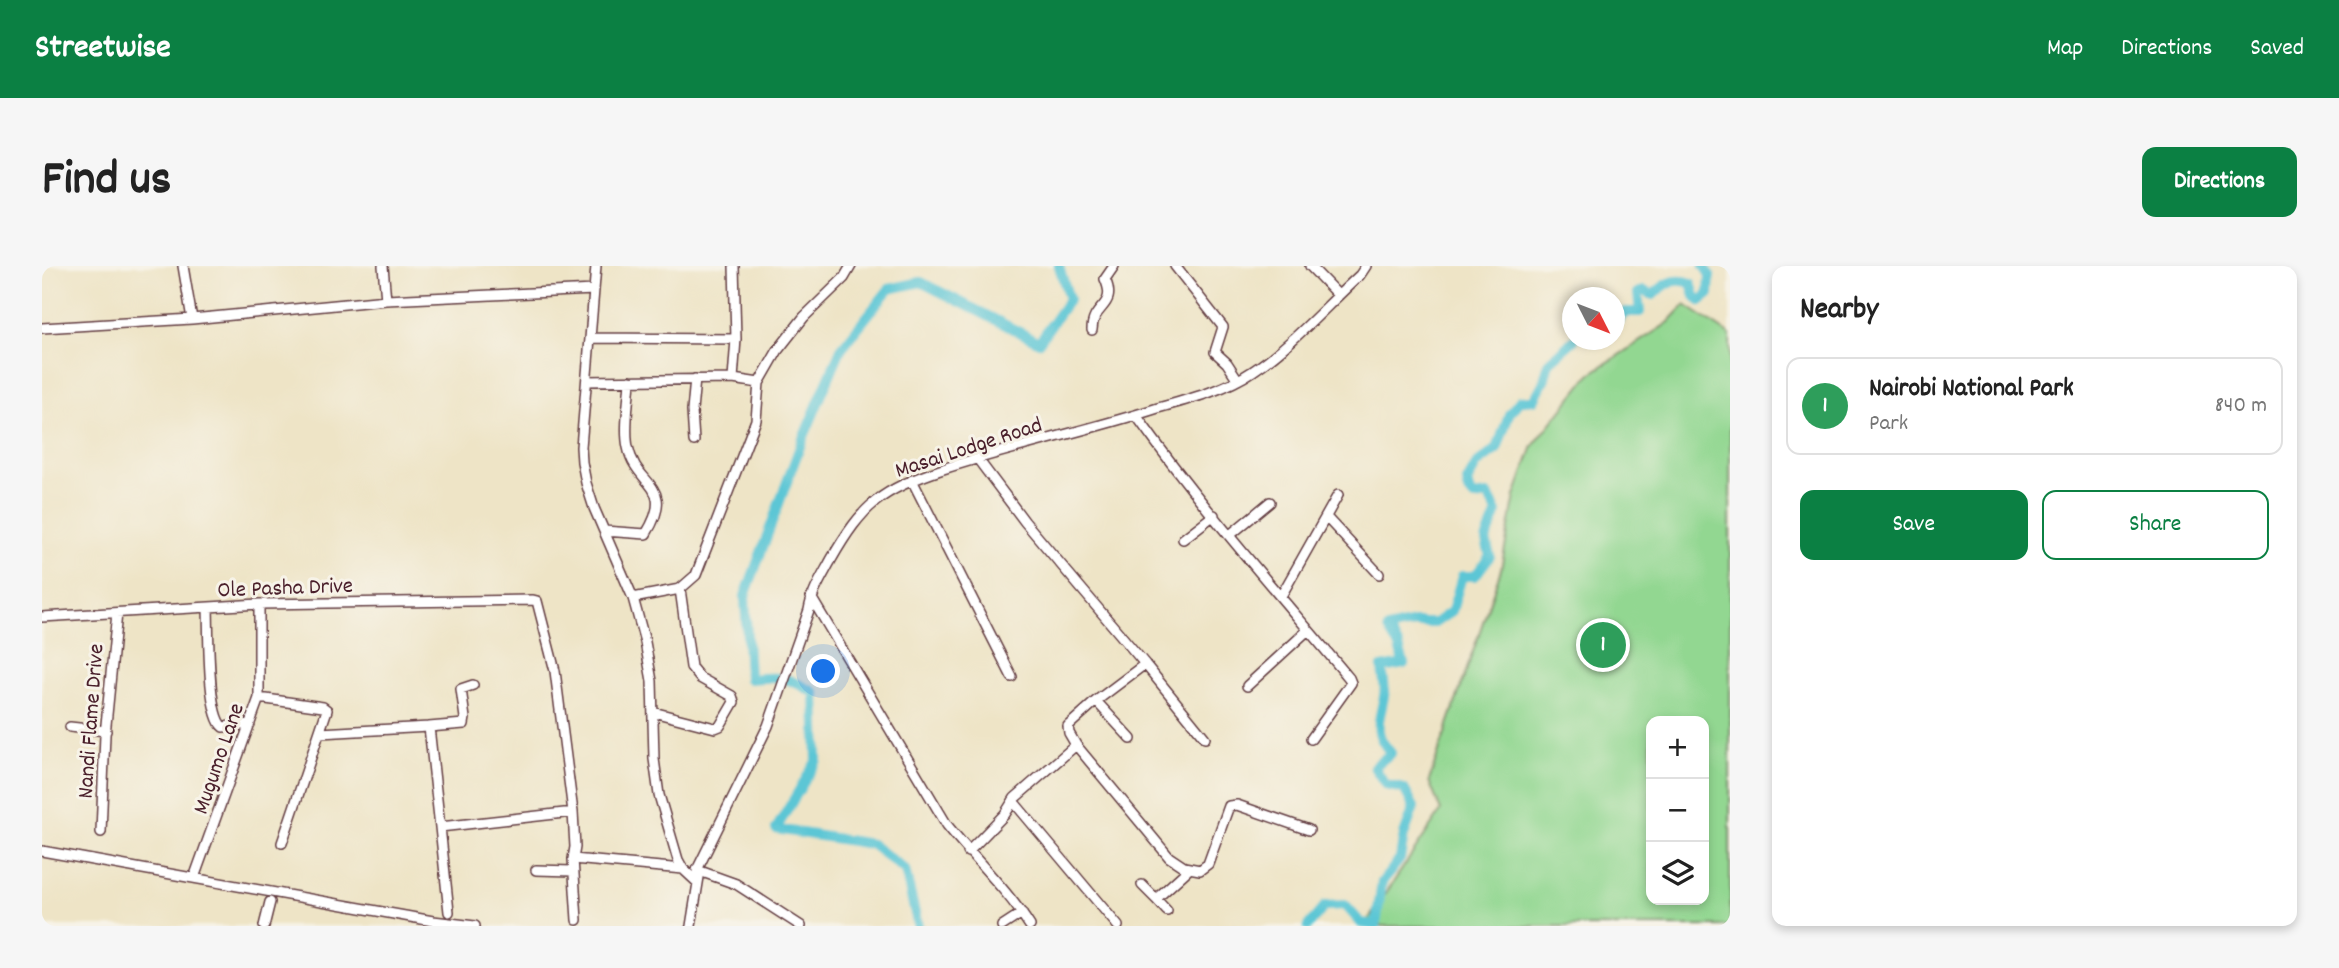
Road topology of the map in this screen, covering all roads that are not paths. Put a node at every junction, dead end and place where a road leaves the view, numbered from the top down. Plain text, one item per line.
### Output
1 (183, 266) edge
2 (383, 266) edge
3 (596, 266) edge
4 (734, 266) edge
5 (851, 266) edge
6 (1114, 266) edge
7 (1175, 266) edge
8 (1310, 266) edge
9 (1366, 266) edge
10 (594, 290) junction
11 (1339, 295) junction
12 (386, 300) junction
13 (192, 319) junction
14 (42, 328) edge
15 (1092, 330) dead end
16 (592, 338) junction
17 (736, 339) junction
18 (695, 379) junction
19 (733, 379) junction
20 (630, 380) junction
21 (1238, 380) junction
22 (587, 381) junction
23 (759, 383) junction
24 (1136, 415) junction
25 (694, 441) dead end
26 (977, 458) junction
27 (912, 480) junction
28 (1338, 495) dead end
29 (1270, 502) dead end
30 (1214, 516) junction
31 (1326, 517) junction
32 (604, 531) junction
33 (1230, 535) junction
34 (1183, 539) dead end
35 (1379, 574) dead end
36 (680, 589) junction
37 (1281, 596) junction
38 (811, 597) junction
39 (633, 598) junction
40 (259, 604) junction
41 (208, 608) junction
42 (117, 613) junction
43 (42, 617) edge
44 (1307, 631) junction
45 (1145, 664) junction
46 (1012, 677) dead end
47 (474, 685) dead end
48 (1247, 686) dead end
49 (258, 698) junction
50 (1096, 701) junction
51 (653, 712) junction
52 (250, 724) junction
53 (429, 726) junction
54 (70, 727) dead end
55 (106, 731) junction
56 (320, 733) junction
57 (1205, 738) dead end
58 (1131, 739) dead end
59 (1311, 740) dead end
60 (1076, 745) junction
61 (1013, 801) junction
62 (573, 812) junction
63 (440, 827) junction
64 (1309, 830) dead end
65 (101, 832) dead end
66 (282, 844) dead end
67 (42, 851) edge
68 (968, 852) junction
69 (573, 859) junction
70 (1190, 868) junction
71 (683, 869) junction
72 (536, 870) dead end
73 (697, 870) junction
74 (573, 871) junction
75 (194, 878) junction
76 (697, 882) junction
77 (1143, 885) dead end
78 (1156, 899) junction
79 (270, 902) dead end
80 (1167, 911) dead end
81 (449, 912) dead end
82 (1022, 913) junction
83 (577, 920) dead end
84 (264, 926) edge
85 (472, 926) edge
86 (691, 926) edge
87 (801, 926) edge
88 (1002, 926) edge
89 (1030, 926) edge
90 (1118, 926) edge

1 - 13 street
2 - 12 street
3 - 10 street
4 - 17 street
5 - 23 street
6 - 15 street
7 - 21 street
8 - 11 street
9 - 11 street, Masai Lodge Road
10 - 12 street
10 - 16 street
11 - 21 street, Masai Lodge Road
12 - 13 street
13 - 14 street
16 - 17 street
16 - 22 street
17 - 19 street
18 - 19 street
18 - 20 street
18 - 25 street
19 - 23 street
20 - 22 street
20 - 32 street
21 - 24 street, Masai Lodge Road
22 - 32 street
23 - 36 street
24 - 26 street, Masai Lodge Road
24 - 30 street
26 - 27 street, Masai Lodge Road
26 - 45 street
27 - 38 street, Masai Lodge Road
27 - 46 street
28 - 31 street
29 - 33 street
30 - 33 street
30 - 34 street
31 - 35 street
31 - 37 street
32 - 39 street
33 - 37 street
36 - 39 street
36 - 51 street
37 - 44 street
38 - 68 street
38 - 73 street, Masai Lodge Road
39 - 51 street
40 - 41 street, Ole Pasha Drive
40 - 49 street, Mugumo Lane
40 - 62 street, Ole Pasha Drive
41 - 42 street, Ole Pasha Drive
41 - 52 street
42 - 43 street, Ole Pasha Drive
42 - 55 street, Nandi Flame Drive
44 - 48 street
44 - 59 street
45 - 50 street
45 - 57 street
47 - 53 street
49 - 52 street, Mugumo Lane
49 - 56 street
50 - 58 street
50 - 60 street
51 - 71 street
52 - 75 street, Mugumo Lane
53 - 56 street
53 - 63 street
54 - 55 street
55 - 65 street, Nandi Flame Drive
56 - 66 street
60 - 61 street
60 - 70 street
61 - 68 street
61 - 90 street
62 - 63 street
62 - 69 street
63 - 81 street
64 - 70 street
67 - 75 street
68 - 82 street
69 - 71 street
69 - 74 street
70 - 78 street
71 - 76 street
72 - 74 street
73 - 76 street, Masai Lodge Road
73 - 87 street
74 - 83 street
75 - 85 street
76 - 86 street, Masai Lodge Road
77 - 78 street
78 - 80 street
79 - 84 street
82 - 88 street
82 - 89 street

